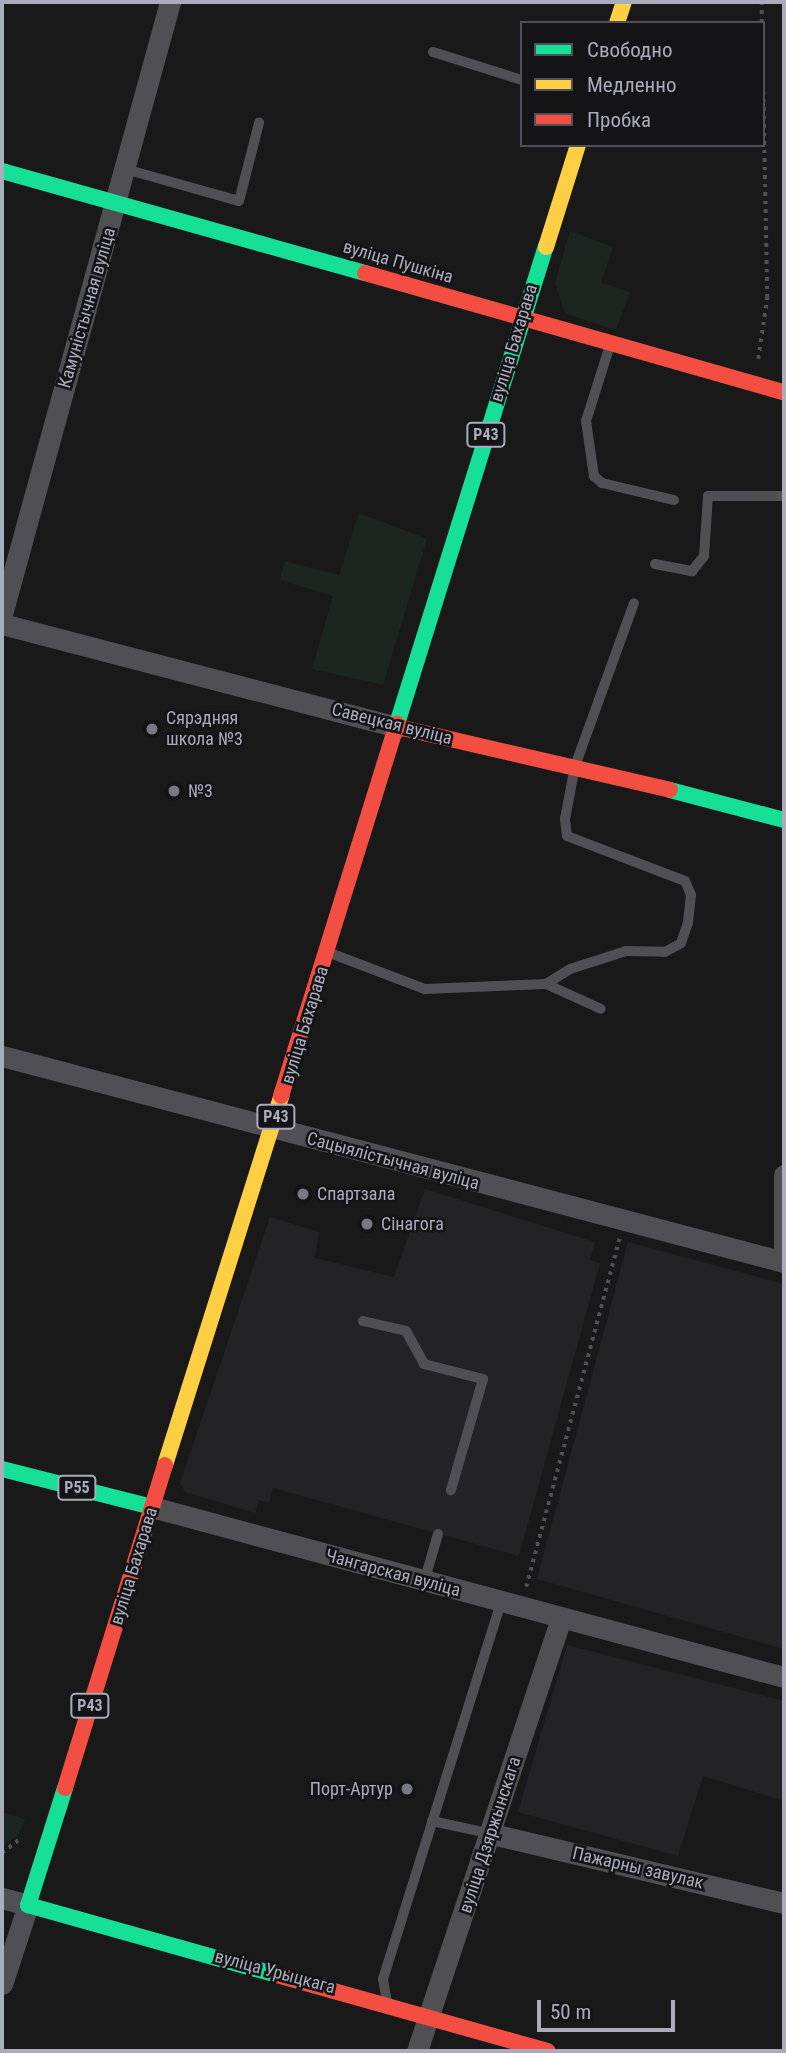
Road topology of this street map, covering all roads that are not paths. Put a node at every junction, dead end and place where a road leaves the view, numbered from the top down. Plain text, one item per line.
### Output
1 (170, 2) edge
2 (624, 2) edge
3 (618, 21) edge
4 (433, 52) dead end
5 (520, 79) edge
6 (259, 123) dead end
7 (577, 147) edge
8 (125, 169) junction
9 (2, 171) edge
10 (116, 204) junction
11 (522, 317) junction
12 (610, 342) junction
13 (784, 392) edge
14 (784, 496) edge
15 (674, 500) dead end
16 (655, 564) dead end
17 (634, 603) dead end
18 (2, 614) edge
19 (2, 624) edge
20 (398, 727) junction
21 (575, 766) junction
22 (784, 820) edge
23 (328, 952) junction
24 (546, 984) junction
25 (601, 1009) dead end
26 (2, 1056) edge
27 (272, 1129) junction
28 (784, 1175) edge
29 (784, 1262) edge
30 (363, 1321) dead end
31 (2, 1469) edge
32 (450, 1490) dead end
33 (152, 1507) junction
34 (438, 1534) dead end
35 (424, 1582) junction
36 (511, 1605) junction
37 (561, 1618) junction
38 (784, 1677) edge
39 (432, 1821) junction
40 (492, 1834) junction
41 (2, 1898) edge
42 (784, 1903) edge
43 (29, 1905) junction
44 (3, 1974) edge
45 (387, 2005) junction
46 (428, 2017) junction
47 (416, 2051) edge
48 (548, 2051) edge

1 - 8 street, Камуністычная вуліца
2 - 3 main road
4 - 5 lane
6 - 8 lane
7 - 11 main road, вуліца Бахарава / Р43
8 - 10 street, Камуністычная вуліца
9 - 10 main road, вуліца Пушкіна
10 - 11 main road, вуліца Пушкіна
10 - 18 street, Камуністычная вуліца
11 - 12 main road, вуліца Пушкіна
11 - 20 main road, вуліца Бахарава / Р43
12 - 13 main road, вуліца Пушкіна
12 - 15 lane
14 - 16 lane
17 - 21 lane
19 - 20 street, Савецкая вуліца
20 - 21 main road, Савецкая вуліца
20 - 23 main road, вуліца Бахарава / Р43
21 - 22 main road, Савецкая вуліца
21 - 24 lane
23 - 24 lane
23 - 27 main road, вуліца Бахарава / Р43
24 - 25 lane
26 - 27 street, Сацыялістычная вуліца
27 - 29 street, Сацыялістычная вуліца
27 - 33 main road, вуліца Бахарава / Р43
28 - 29 street
30 - 32 lane
31 - 33 main road, Чангарская вуліца / Р55
33 - 35 street, Чангарская вуліца
33 - 43 main road, вуліца Бахарава / Р43
34 - 35 lane
35 - 36 street, Чангарская вуліца
36 - 37 street, Чангарская вуліца
36 - 39 lane
37 - 38 street, Чангарская вуліца
37 - 40 street, вуліца Дзяржынскага
39 - 40 lane
39 - 45 lane
40 - 42 street, Пажарны завулак
40 - 46 street, вуліца Дзяржынскага
41 - 43 street, вуліца Урыцкага
43 - 44 street, вуліца Бахарава
43 - 45 main road, вуліца Урыцкага
45 - 46 main road, вуліца Урыцкага
46 - 47 street, вуліца Дзяржынскага
46 - 48 main road, вуліца Урыцкага

